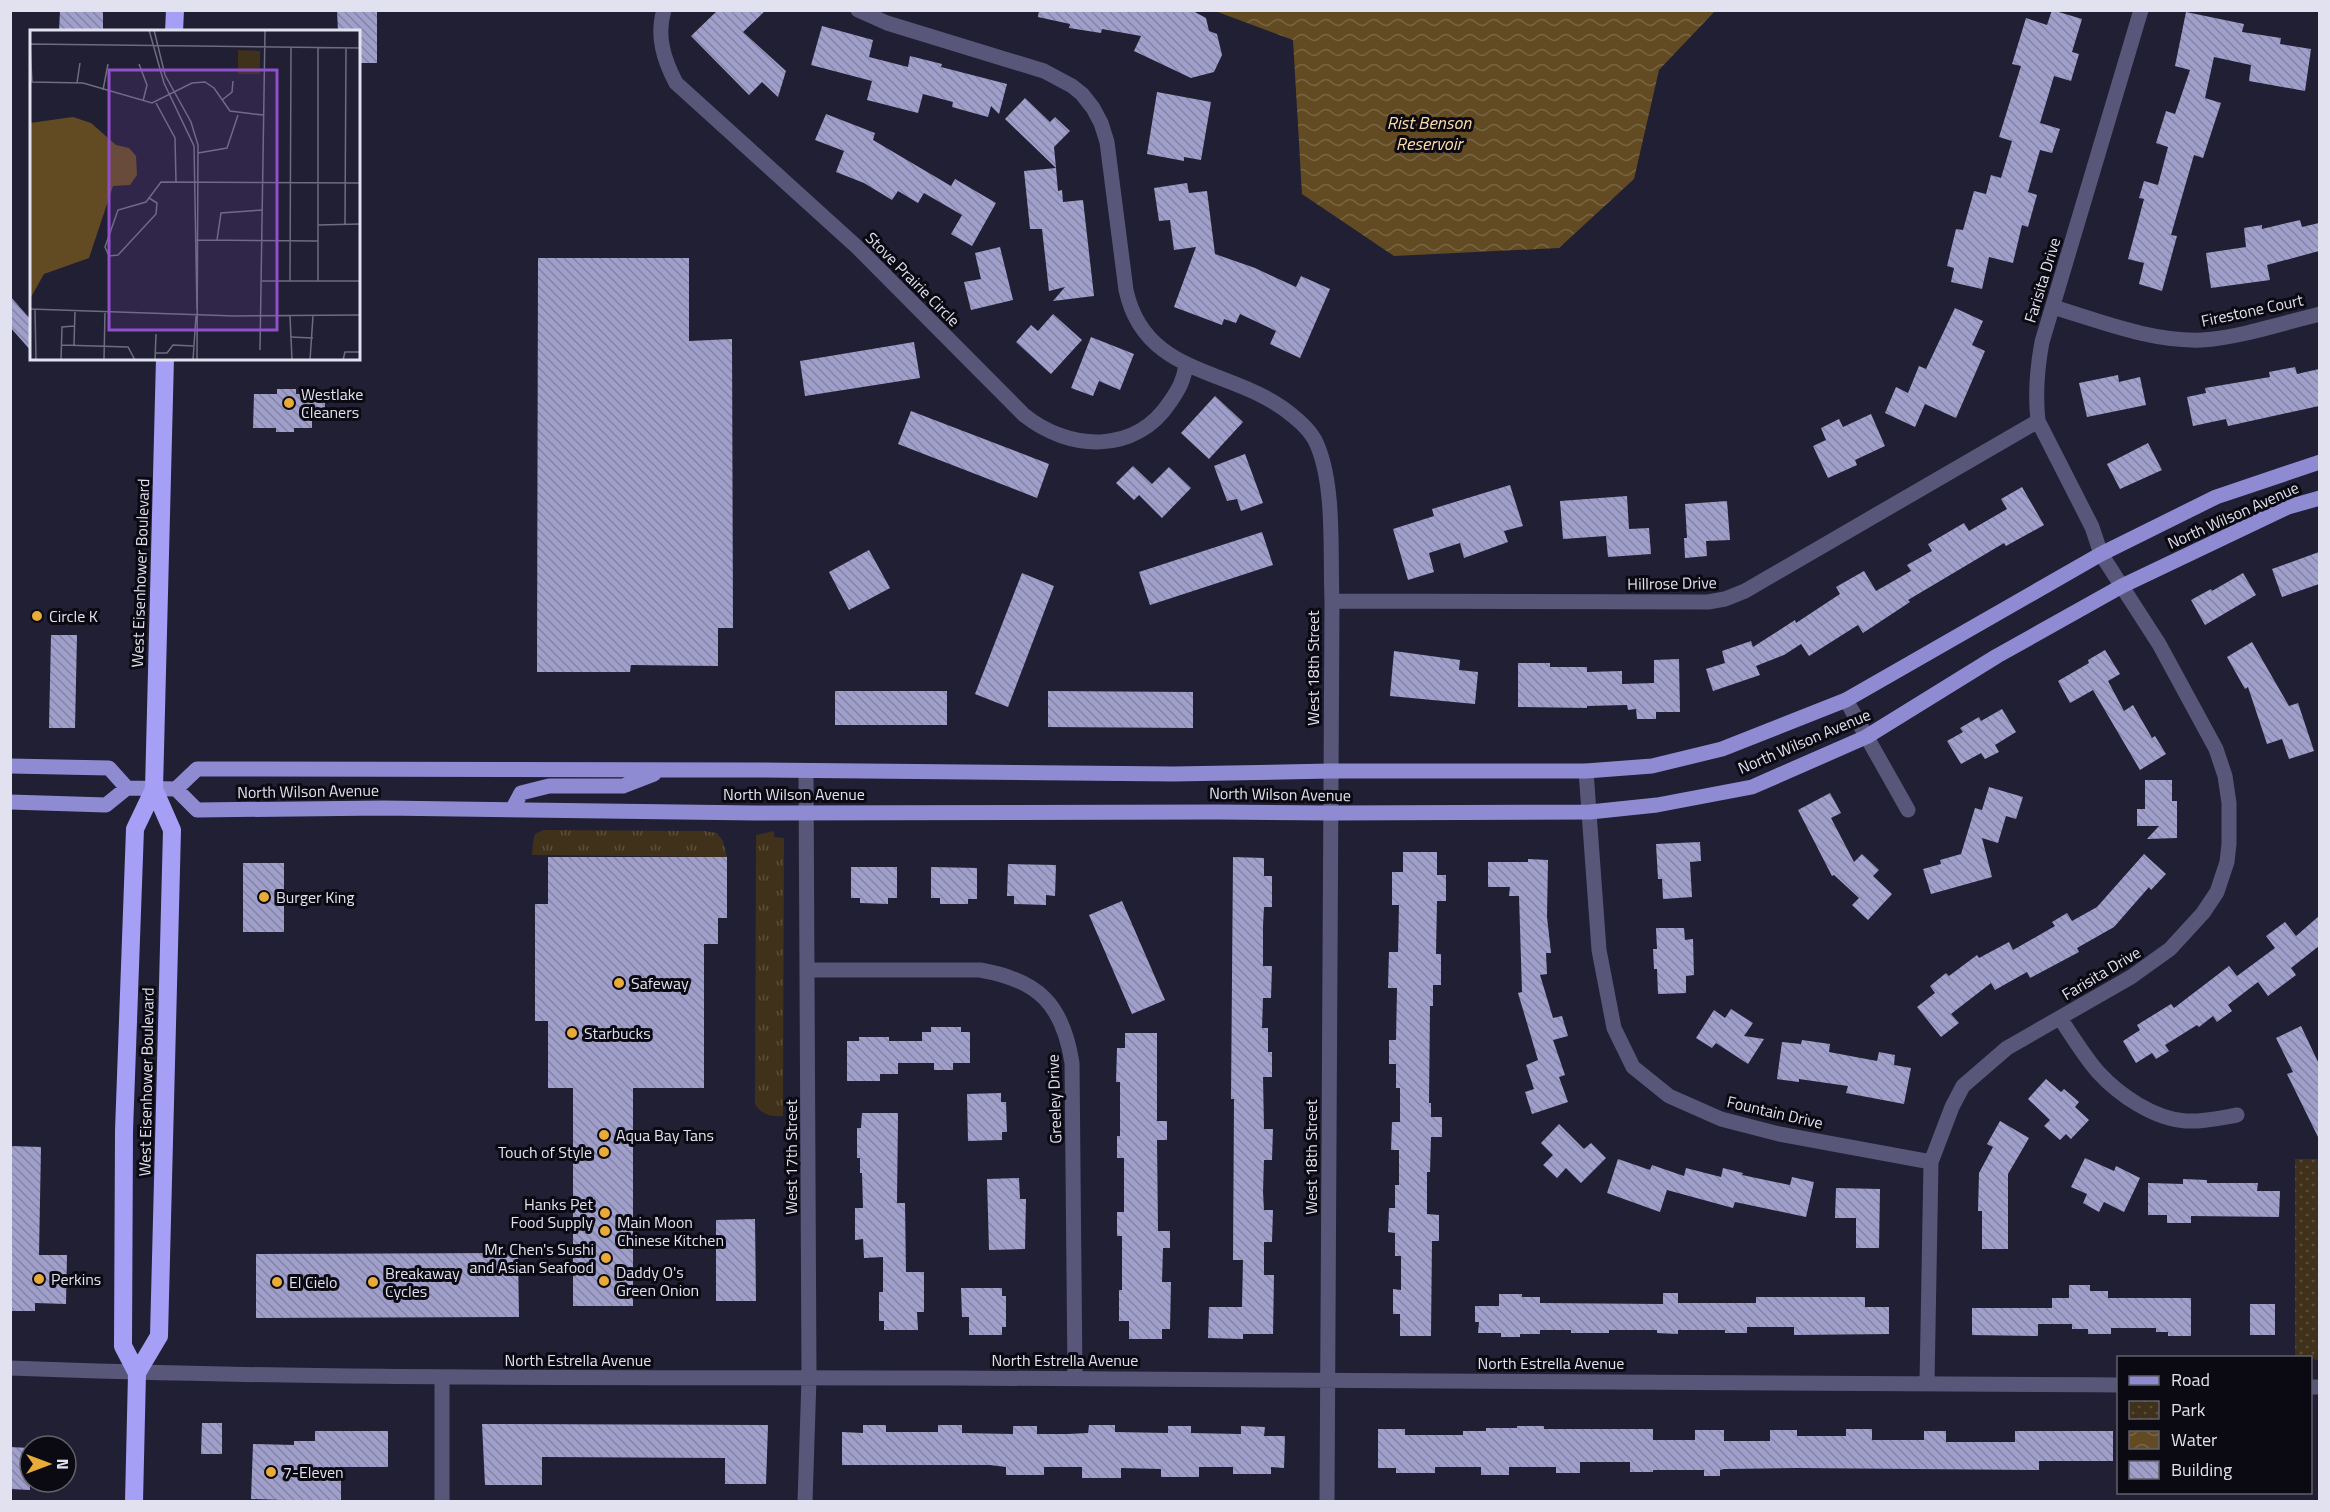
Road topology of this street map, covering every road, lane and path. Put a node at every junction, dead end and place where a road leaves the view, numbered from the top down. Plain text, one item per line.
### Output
1 (174, 10) edge
2 (664, 10) edge
3 (858, 10) edge
4 (2141, 10) edge
5 (174, 30) edge
6 (2053, 307) junction
7 (2319, 314) edge
8 (165, 360) edge
9 (1186, 364) junction
10 (2038, 421) junction
11 (2319, 462) edge
12 (2319, 498) edge
13 (2101, 554) junction
14 (2122, 586) junction
15 (1332, 601) junction
16 (1846, 700) junction
17 (1866, 737) junction
18 (10, 766) edge
19 (661, 771) junction
20 (1331, 771) junction
21 (1586, 771) junction
22 (806, 772) junction
23 (127, 788) junction
24 (154, 789) junction
25 (176, 789) junction
26 (10, 802) edge
27 (513, 808) junction
28 (1908, 810) dead end
29 (807, 812) junction
30 (1590, 812) junction
31 (1331, 813) junction
32 (808, 970) junction
33 (2060, 1018) junction
34 (2237, 1115) dead end
35 (1931, 1162) junction
36 (10, 1368) edge
37 (137, 1373) junction
38 (442, 1378) junction
39 (809, 1378) junction
40 (1075, 1378) junction
41 (1327, 1380) junction
42 (1927, 1383) junction
43 (2117, 1385) edge
44 (134, 1502) edge
45 (442, 1502) edge
46 (805, 1502) edge
47 (1327, 1502) edge

1 - 5 highway
2 - 9 street, Stove Prairie Circle
3 - 9 street
4 - 6 street, Farisita Drive
6 - 7 street, Firestone Court
6 - 10 street, Farisita Drive
8 - 24 highway, West Eisenhower Boulevard
9 - 15 street
10 - 13 street, Farisita Drive
10 - 15 street, Hillrose Drive
11 - 13 main road, North Wilson Avenue
12 - 14 main road, North Wilson Avenue
13 - 14 street, Farisita Drive
13 - 16 main road, North Wilson Avenue
14 - 17 main road, North Wilson Avenue
14 - 33 street, Farisita Drive
15 - 20 street, West 18th Street
16 - 17 street
16 - 21 main road, North Wilson Avenue
17 - 28 street
17 - 30 main road, North Wilson Avenue
18 - 23 main road
19 - 22 main road, North Wilson Avenue
19 - 25 main road, North Wilson Avenue
19 - 27 main road
20 - 21 main road, North Wilson Avenue
20 - 22 main road, North Wilson Avenue
20 - 31 street, West 18th Street
21 - 30 street, Fountain Drive
22 - 29 street, West 17th Street
23 - 24 main road
23 - 26 main road
24 - 25 main road
24 - 37 highway, West Eisenhower Boulevard
24 - 37 highway, West Eisenhower Boulevard
25 - 27 main road, North Wilson Avenue
27 - 29 main road, North Wilson Avenue
29 - 31 main road, North Wilson Avenue
29 - 32 street, West 17th Street
30 - 31 main road, North Wilson Avenue
30 - 35 street, Fountain Drive
31 - 41 street, West 18th Street
32 - 39 street, West 17th Street
32 - 40 street, Greeley Drive
33 - 34 street
33 - 35 street, Farisita Drive
35 - 42 street, Farisita Drive
36 - 37 street, North Estrella Avenue
37 - 38 street, North Estrella Avenue
37 - 44 highway, West Eisenhower Boulevard
38 - 39 street, North Estrella Avenue
38 - 45 street
39 - 40 street, North Estrella Avenue
39 - 46 street, West 17th Street
40 - 41 street, North Estrella Avenue
41 - 42 street, North Estrella Avenue
41 - 47 street, West 18th Street
42 - 43 street, North Estrella Avenue

